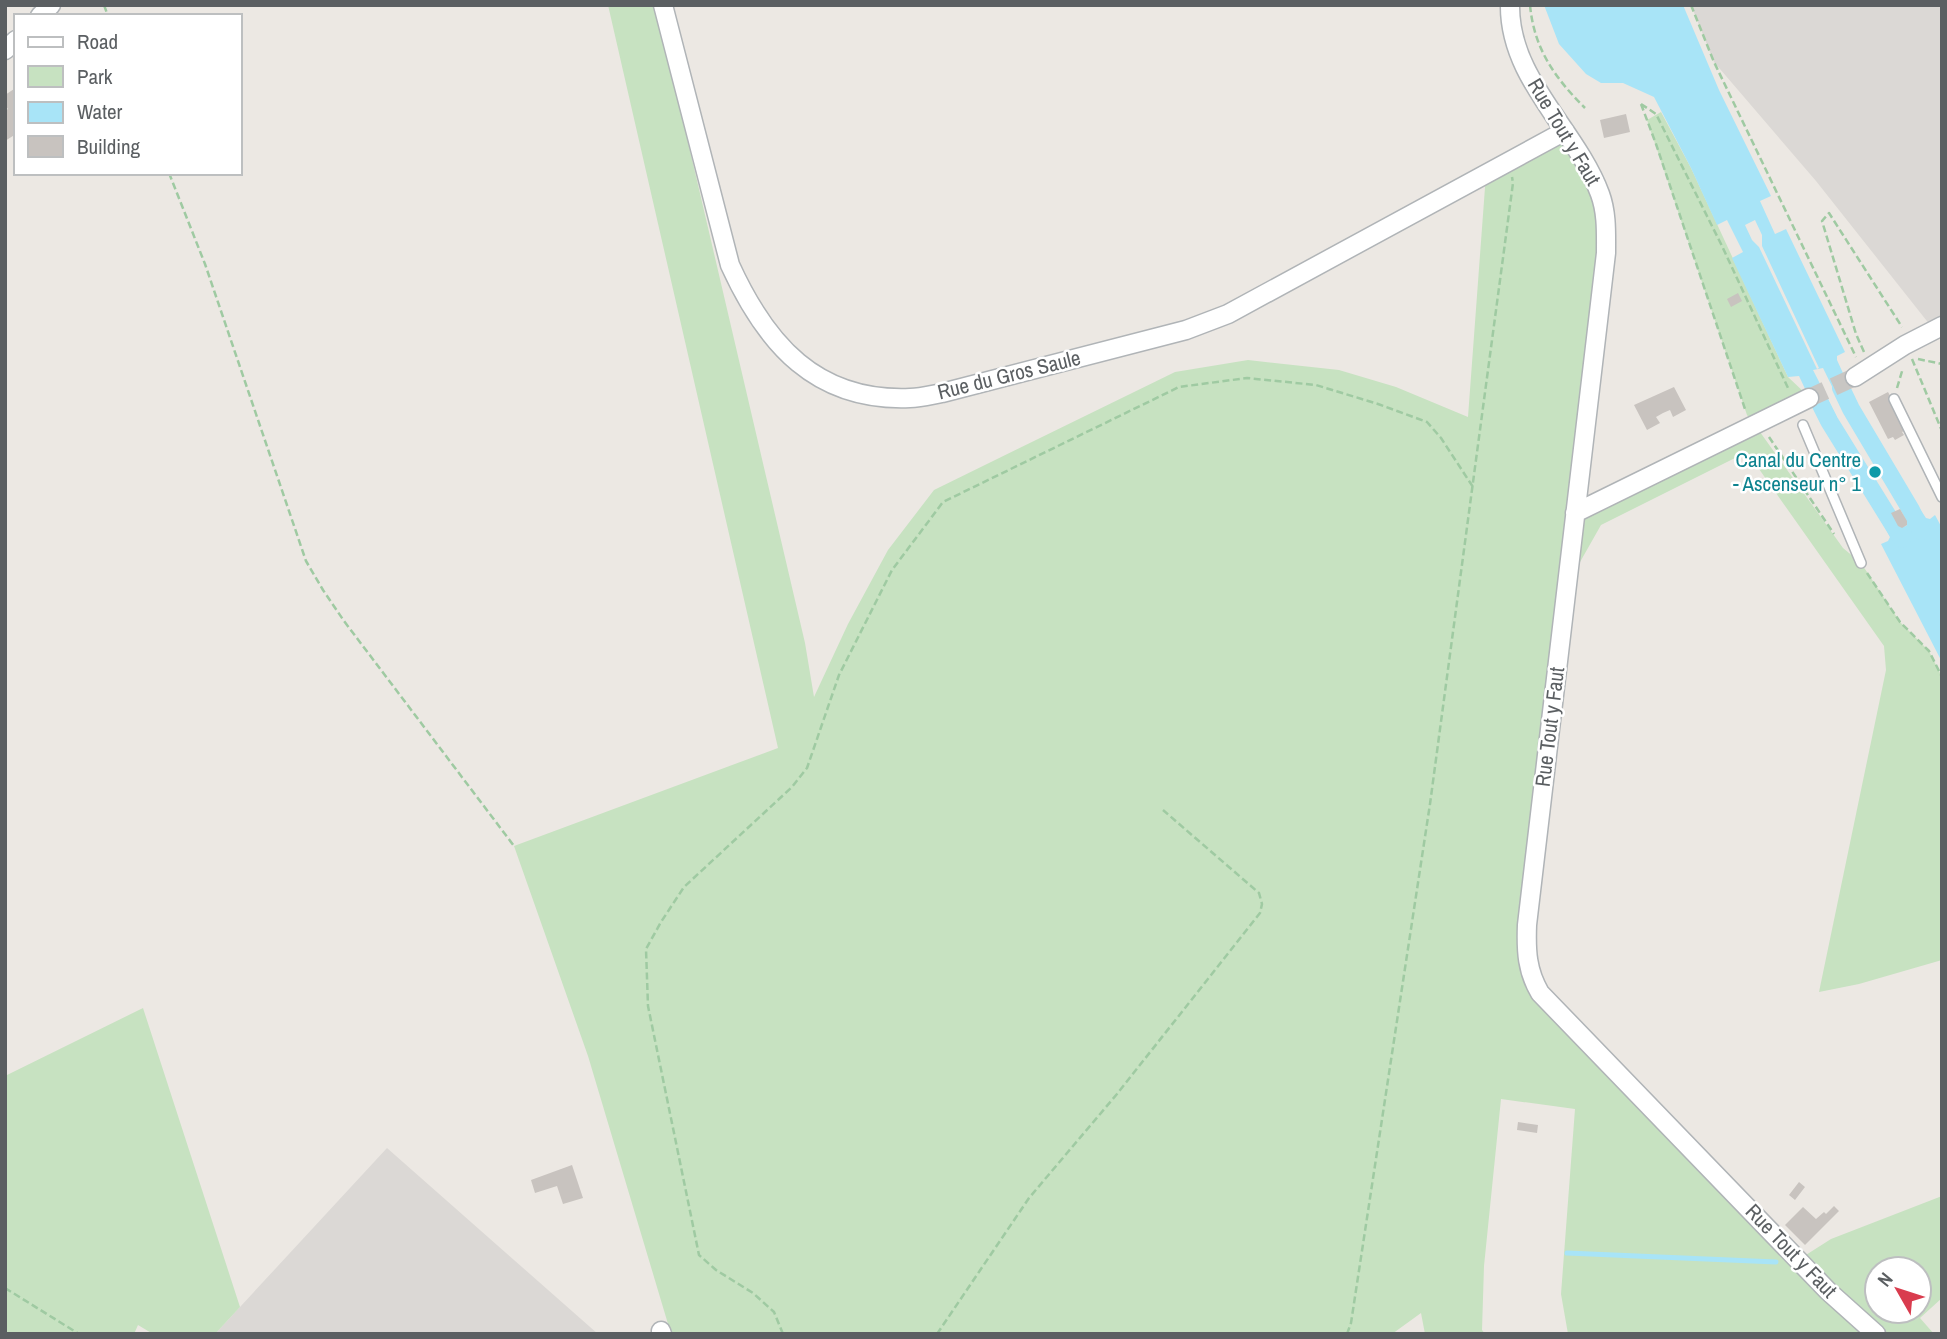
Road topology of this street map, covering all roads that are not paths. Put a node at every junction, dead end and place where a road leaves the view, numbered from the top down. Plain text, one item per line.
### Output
1 (663, 5) edge
2 (1510, 5) edge
3 (1565, 131) junction
4 (1942, 326) edge
5 (1855, 377) tunnel mouth
6 (1800, 397) tunnel mouth
7 (1894, 399) road end
8 (1803, 425) dead end
9 (1942, 498) edge
10 (1576, 513) junction
11 (1861, 563) dead end
12 (1876, 1334) edge

1 - 3 street, Rue du Gros Saule
2 - 3 street, Rue Tout y Faut
3 - 10 street, Rue Tout y Faut
4 - 5 street
6 - 10 street
7 - 9 lane
8 - 11 lane
10 - 12 street, Rue Tout y Faut

